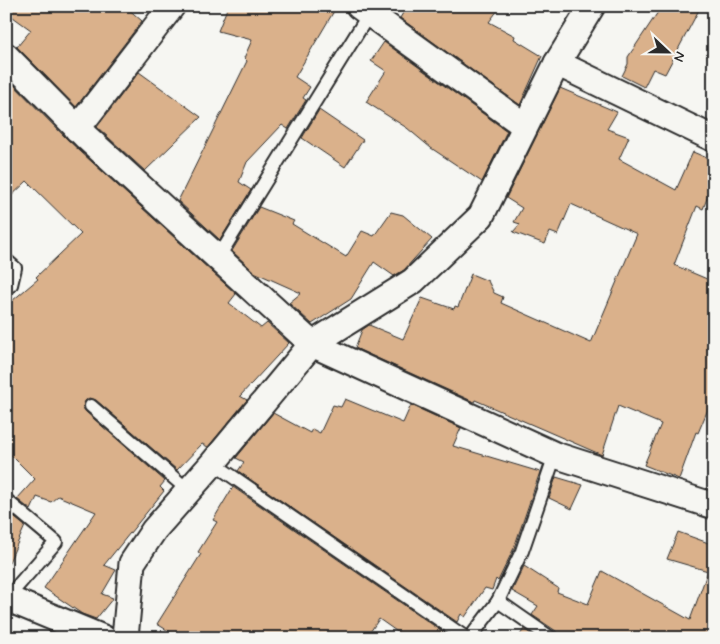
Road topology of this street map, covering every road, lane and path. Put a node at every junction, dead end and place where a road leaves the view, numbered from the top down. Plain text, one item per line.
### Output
1 (172, 6) edge
2 (592, 6) edge
3 (364, 10) edge
4 (6, 56) edge
5 (557, 63) junction
6 (525, 126) junction
7 (78, 129) junction
8 (714, 139) edge
9 (218, 258) junction
10 (6, 260) edge
11 (11, 285) dead end
12 (312, 344) junction
13 (91, 406) dead end
14 (555, 455) junction
15 (213, 463) junction
16 (189, 490) junction
17 (6, 500) edge
18 (714, 506) edge
19 (7, 598) edge
20 (498, 601) junction
21 (103, 638) edge
22 (125, 638) edge
23 (466, 638) edge
24 (470, 638) edge
25 (551, 638) edge

1 - 7 street
2 - 5 street
3 - 6 street
3 - 9 lane
4 - 7 street
5 - 6 street
5 - 8 street
6 - 12 street
7 - 9 street
9 - 12 street
10 - 11 lane
12 - 14 street
12 - 15 street
13 - 16 lane
14 - 18 street
14 - 20 lane
15 - 16 street
15 - 23 lane
16 - 22 street
17 - 19 lane
19 - 21 street
20 - 24 lane
20 - 25 lane

